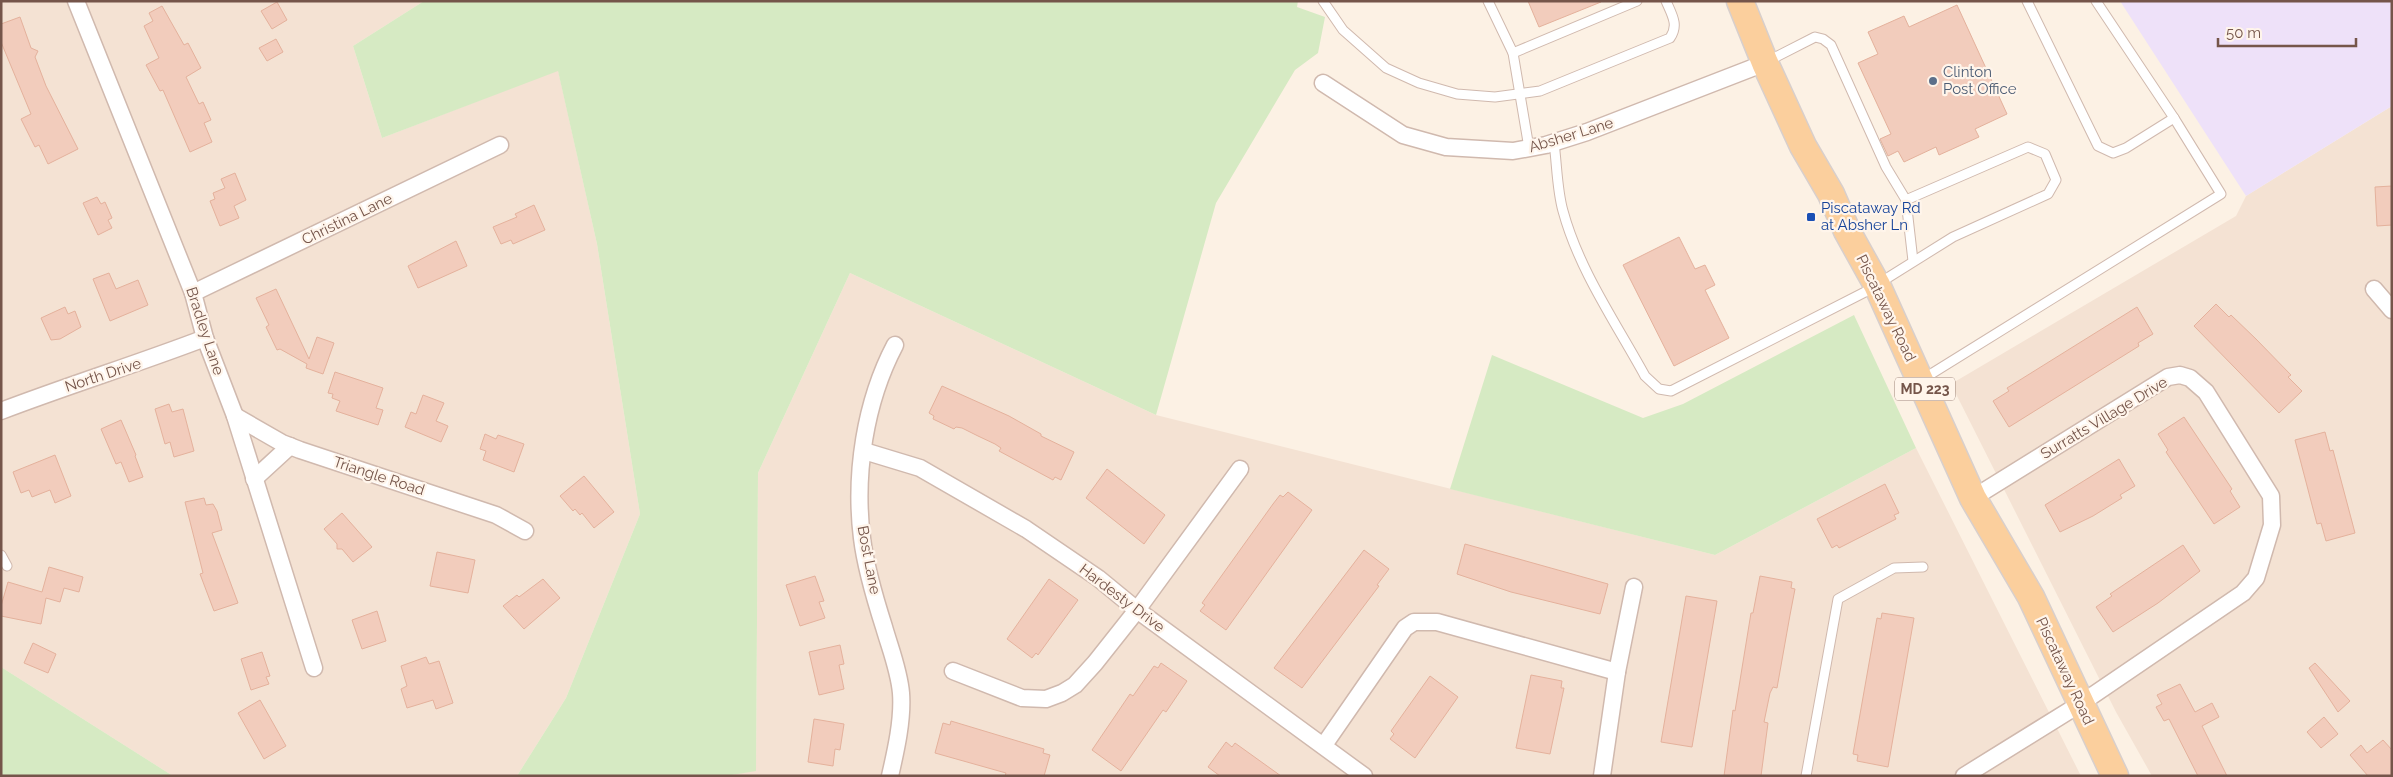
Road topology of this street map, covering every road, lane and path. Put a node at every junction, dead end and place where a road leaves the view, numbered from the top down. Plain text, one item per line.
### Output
1 (76, 1) edge
2 (1323, 1) edge
3 (1488, 1) edge
4 (1637, 1) edge
5 (1666, 1) edge
6 (1740, 1) edge
7 (2027, 1) edge
8 (2096, 1) edge
9 (1513, 53) junction
10 (1765, 63) junction
11 (1323, 83) dead end
12 (1520, 93) junction
13 (2174, 118) junction
14 (1554, 143) junction
15 (500, 145) dead end
16 (1529, 148) junction
17 (1906, 200) junction
18 (1913, 261) junction
19 (1877, 285) junction
20 (2374, 289) dead end
21 (193, 293) junction
22 (2392, 310) edge
23 (205, 338) junction
24 (895, 346) dead end
25 (1921, 380) junction
26 (1, 411) edge
27 (235, 416) junction
28 (290, 446) junction
29 (864, 450) junction
30 (1240, 469) dead end
31 (254, 479) junction
32 (1973, 498) junction
33 (525, 531) dead end
34 (1, 555) edge
35 (7, 566) dead end
36 (1923, 567) dead end
37 (1634, 587) dead end
38 (1138, 610) junction
39 (314, 668) dead end
40 (954, 671) dead end
41 (1617, 672) junction
42 (2080, 704) junction
43 (1324, 745) junction
44 (890, 776) edge
45 (1364, 776) edge
46 (1602, 776) edge
47 (1806, 776) edge
48 (1964, 776) edge
49 (2114, 776) edge

1 - 21 street, Bradley Lane
2 - 12 lane
3 - 9 lane
4 - 9 lane
5 - 12 lane
6 - 10 main road, Piscataway Road / MD 223
7 - 13 lane
8 - 13 lane
9 - 12 lane
10 - 14 street, Absher Lane
10 - 17 lane
10 - 19 main road, Piscataway Road / MD 223
11 - 16 street, Absher Lane
12 - 16 lane
13 - 25 lane
14 - 16 street, Absher Lane
14 - 19 lane
15 - 21 street, Christina Lane
17 - 18 lane
17 - 18 lane
18 - 19 lane
19 - 25 main road, Piscataway Road / MD 223
20 - 22 street
21 - 23 street, Bradley Lane
23 - 26 street, North Drive
23 - 27 street, Bradley Lane
24 - 29 street, Bost Lane
25 - 32 main road, Piscataway Road / MD 223
27 - 28 street, Triangle Road
27 - 31 street, Bradley Lane
28 - 31 street
28 - 33 street, Triangle Road
29 - 38 street, Hardesty Drive
29 - 44 street, Bost Lane
30 - 38 street
31 - 39 street, Bradley Lane
32 - 42 main road, Piscataway Road / MD 223
32 - 42 street, Surratts Village Drive
34 - 35 lane
36 - 47 lane
37 - 41 street
38 - 40 street
38 - 43 street, Hardesty Drive
41 - 43 street
41 - 46 street
42 - 48 street
42 - 49 main road, Piscataway Road / MD 223
43 - 45 street, Hardesty Drive

